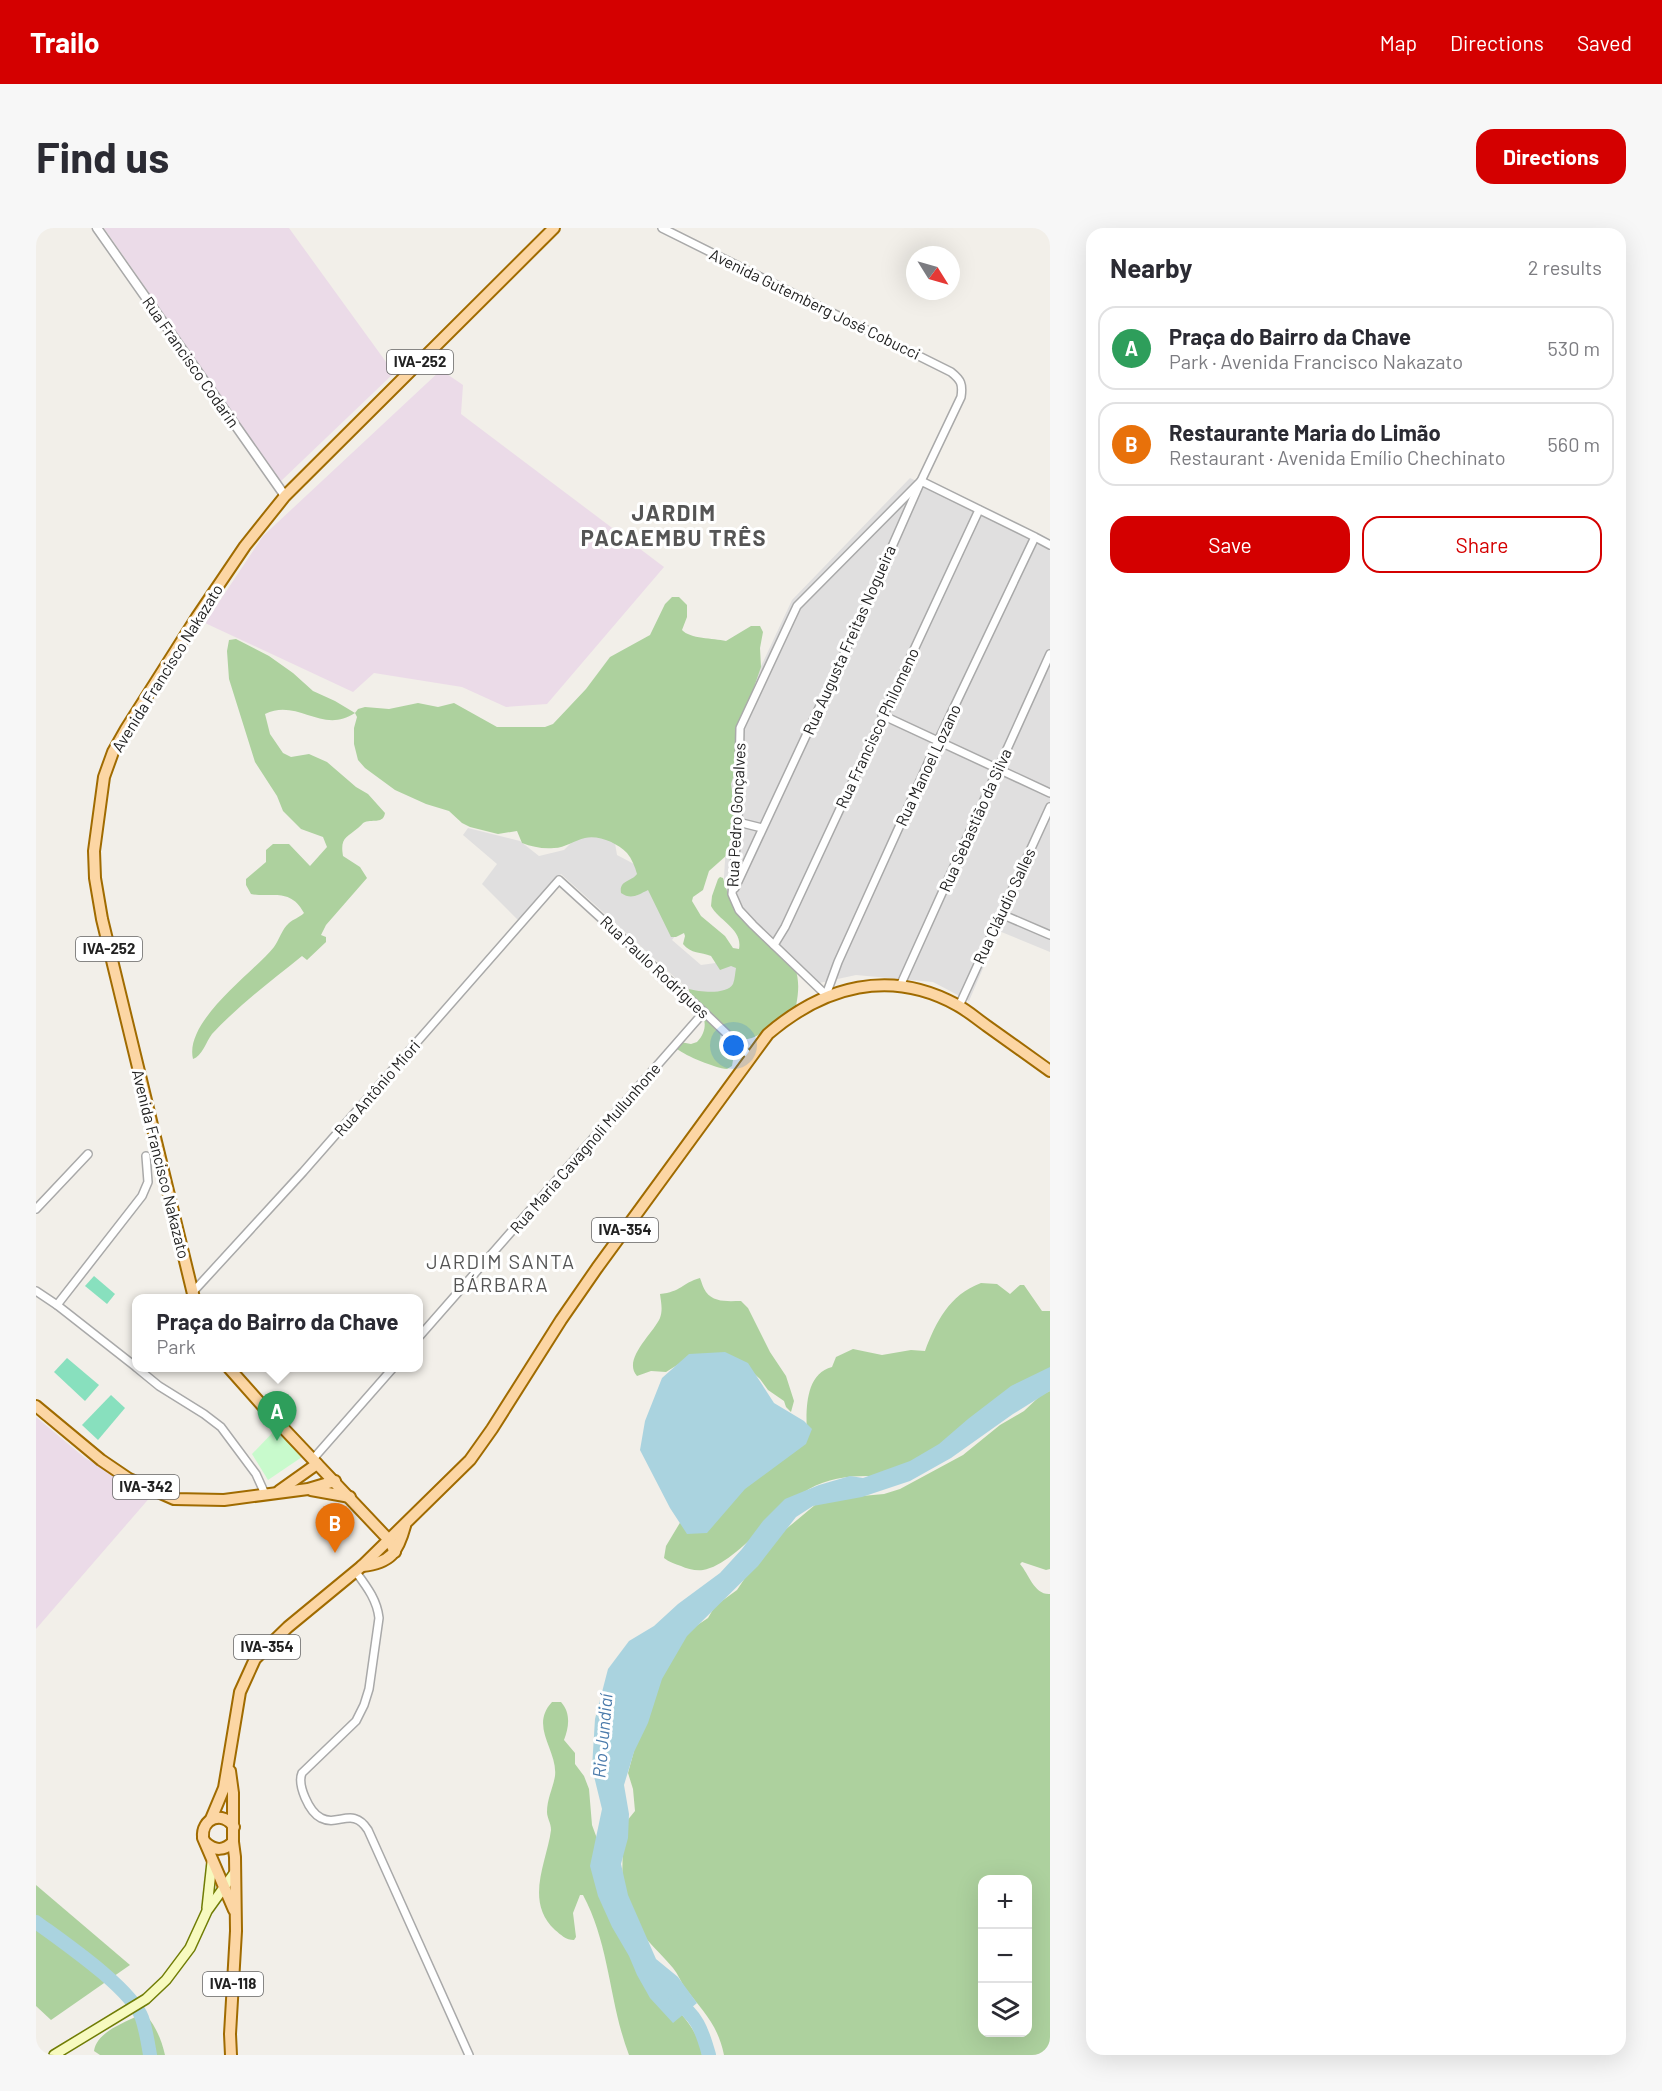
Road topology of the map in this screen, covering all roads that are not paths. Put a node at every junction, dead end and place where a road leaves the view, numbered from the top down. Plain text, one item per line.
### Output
1 (98, 228) edge
2 (554, 228) edge
3 (662, 228) edge
4 (963, 386) joint
5 (921, 481) junction
6 (285, 496) junction
7 (979, 510) junction
8 (1035, 537) junction
9 (1050, 545) edge
10 (1050, 654) edge
11 (882, 715) junction
12 (938, 741) junction
13 (998, 769) junction
14 (1050, 793) edge
15 (1050, 807) edge
16 (738, 822) junction
17 (762, 828) junction
18 (559, 880) joint
19 (732, 894) junction
20 (1001, 914) junction
21 (1050, 934) edge
22 (774, 945) junction
23 (900, 986) junction
24 (826, 995) junction
25 (959, 1006) junction
26 (704, 1012) junction
27 (750, 1056) junction
28 (1050, 1071) edge
29 (88, 1154) dead end
30 (146, 1156) dead end
31 (36, 1209) edge
32 (36, 1291) edge
33 (193, 1294) edge
34 (195, 1294) edge
35 (57, 1305) junction
36 (423, 1332) edge
37 (132, 1364) edge
38 (142, 1372) edge
39 (233, 1372) edge
40 (390, 1372) edge
41 (36, 1406) edge
42 (315, 1462) junction
43 (334, 1481) junction
44 (308, 1489) junction
45 (279, 1492) junction
46 (265, 1494) junction
47 (350, 1497) junction
48 (405, 1525) junction
49 (389, 1540) junction
50 (395, 1552) junction
51 (359, 1569) junction
52 (228, 1763) junction
53 (211, 1819) junction
54 (234, 1827) junction
55 (233, 1842) junction
56 (206, 1843) junction
57 (213, 1860) junction
58 (235, 1872) junction
59 (223, 1887) junction
60 (207, 1911) junction
61 (235, 1913) junction
62 (54, 2055) edge
63 (231, 2055) edge
64 (469, 2055) edge

1 - 6 street, Rua Francisco Codarin
2 - 6 main road, Avenida Francisco Nakazato / IVA-252
3 - 4 street, Avenida Gutemberg José Cobucci
4 - 5 street, Rua Augusta Freitas Nogueira
5 - 7 street
5 - 16 street, Rua Pedro Gonçalves
5 - 17 street, Rua Augusta Freitas Nogueira
6 - 33 main road, Avenida Francisco Nakazato / IVA-252
7 - 8 street
7 - 11 street, Rua Francisco Philomeno
8 - 9 street
8 - 12 street, Rua Manoel Lozano
10 - 13 street, Rua Sebastião da Silva
11 - 12 street
11 - 22 street, Rua Francisco Philomeno
12 - 13 street
12 - 24 street, Rua Manoel Lozano
13 - 14 street
13 - 23 street, Rua Sebastião da Silva
15 - 20 street, Rua Cláudio Salles
16 - 17 street
16 - 19 street, Rua Pedro Gonçalves
17 - 19 street, Rua Augusta Freitas Nogueira
18 - 26 street, Rua Paulo Rodrigues
18 - 34 street, Rua Antônio Miori
19 - 22 street, Rua Pedro Gonçalves
20 - 21 street
20 - 25 street, Rua Cláudio Salles
22 - 24 street, Rua Pedro Gonçalves
23 - 24 main road, IVA-354
23 - 25 main road, IVA-354
24 - 27 main road, IVA-354
25 - 28 main road, IVA-354
26 - 27 street, Rua Paulo Rodrigues
26 - 36 street, Rua Maria Cavagnoli Mullunhone
27 - 48 main road, IVA-354
29 - 31 street
30 - 35 street
32 - 35 street
35 - 37 street
38 - 46 street
39 - 42 main road
40 - 42 street
41 - 46 main road, IVA-342
42 - 43 main road
42 - 45 main road
43 - 44 main road
43 - 47 main road
44 - 45 main road
44 - 47 main road
45 - 46 main road, IVA-342
47 - 49 main road
48 - 49 main road, IVA-354
48 - 50 main road
49 - 50 main road
49 - 51 main road, IVA-354
50 - 51 main road
51 - 52 main road, IVA-354
51 - 64 street
52 - 53 main road, IVA-354
52 - 54 main road, IVA-354
53 - 54 main road
53 - 56 main road
54 - 55 main road
55 - 56 main road
55 - 58 main road, IVA-118
56 - 57 main road, IVA-118
57 - 59 main road, IVA-118
57 - 60 main road
58 - 59 main road
58 - 61 main road, IVA-118
59 - 60 main road
59 - 61 main road, IVA-118
60 - 62 main road
61 - 63 main road, IVA-118

